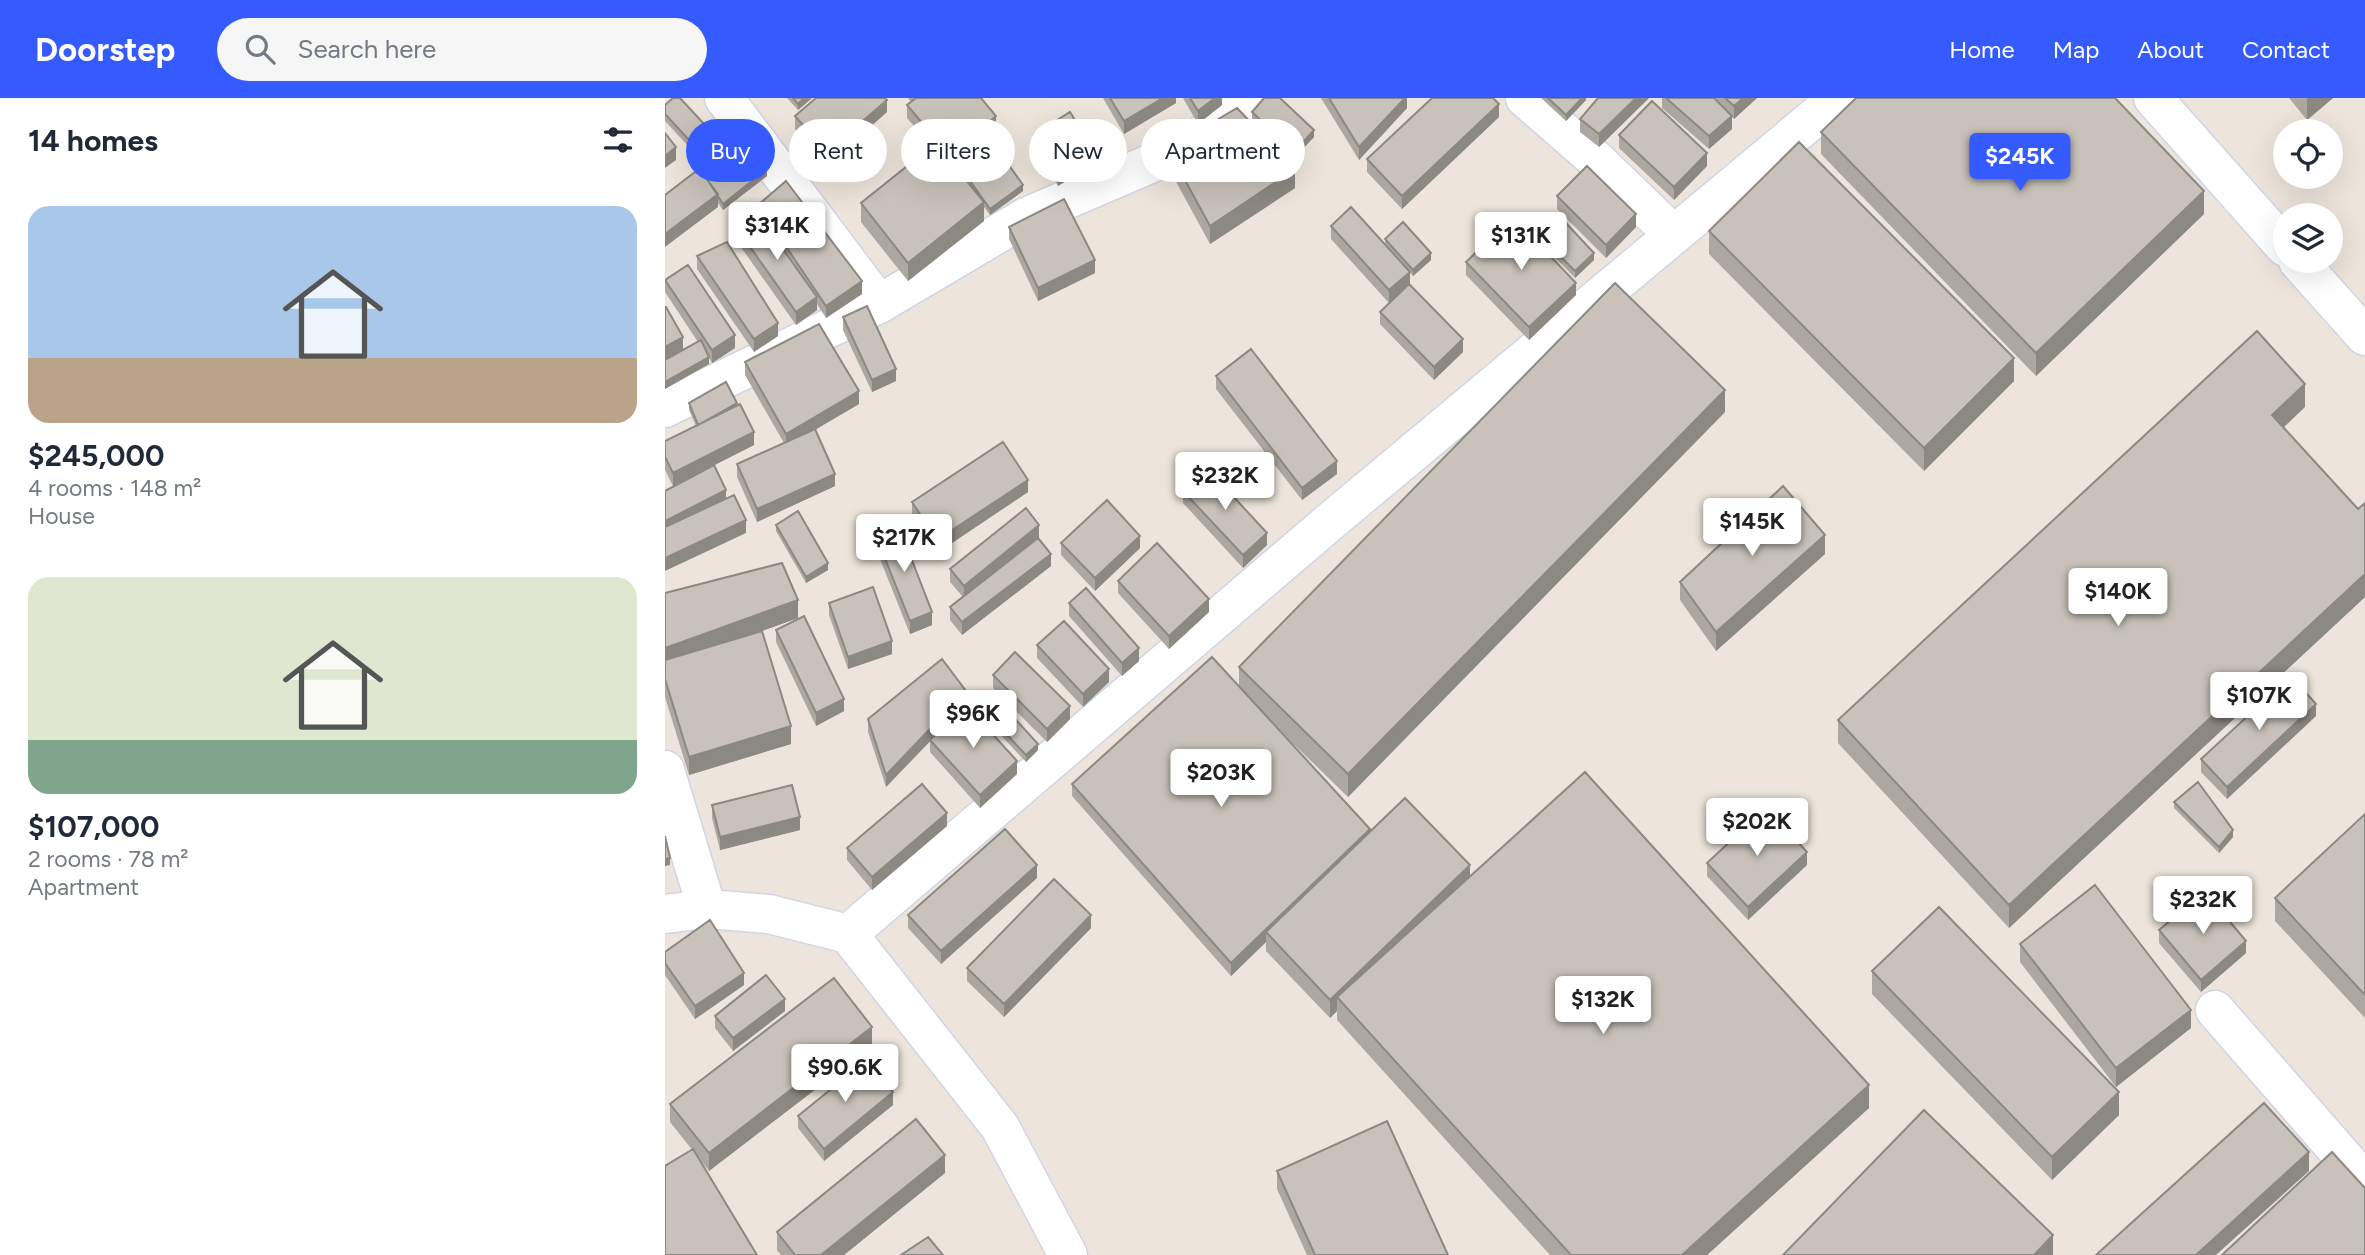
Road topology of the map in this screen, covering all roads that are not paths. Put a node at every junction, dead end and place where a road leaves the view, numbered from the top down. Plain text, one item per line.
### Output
1 (724, 98) edge
2 (1258, 98) edge
3 (1525, 98) edge
4 (1837, 98) edge
5 (2153, 98) edge
6 (2273, 233) edge
7 (1674, 235) junction
8 (2309, 273) edge
9 (879, 304) junction
10 (2365, 336) edge
11 (665, 408) edge
12 (665, 770) edge
13 (707, 909) junction
14 (665, 914) edge
15 (848, 934) junction
16 (2215, 1010) dead end
17 (2365, 1182) edge
18 (1068, 1255) edge

1 - 9 street
2 - 9 street
3 - 7 street
4 - 7 street
5 - 6 street
7 - 15 street
8 - 10 street
9 - 11 street
12 - 13 street
13 - 14 street
13 - 15 street
15 - 18 street
16 - 17 street

